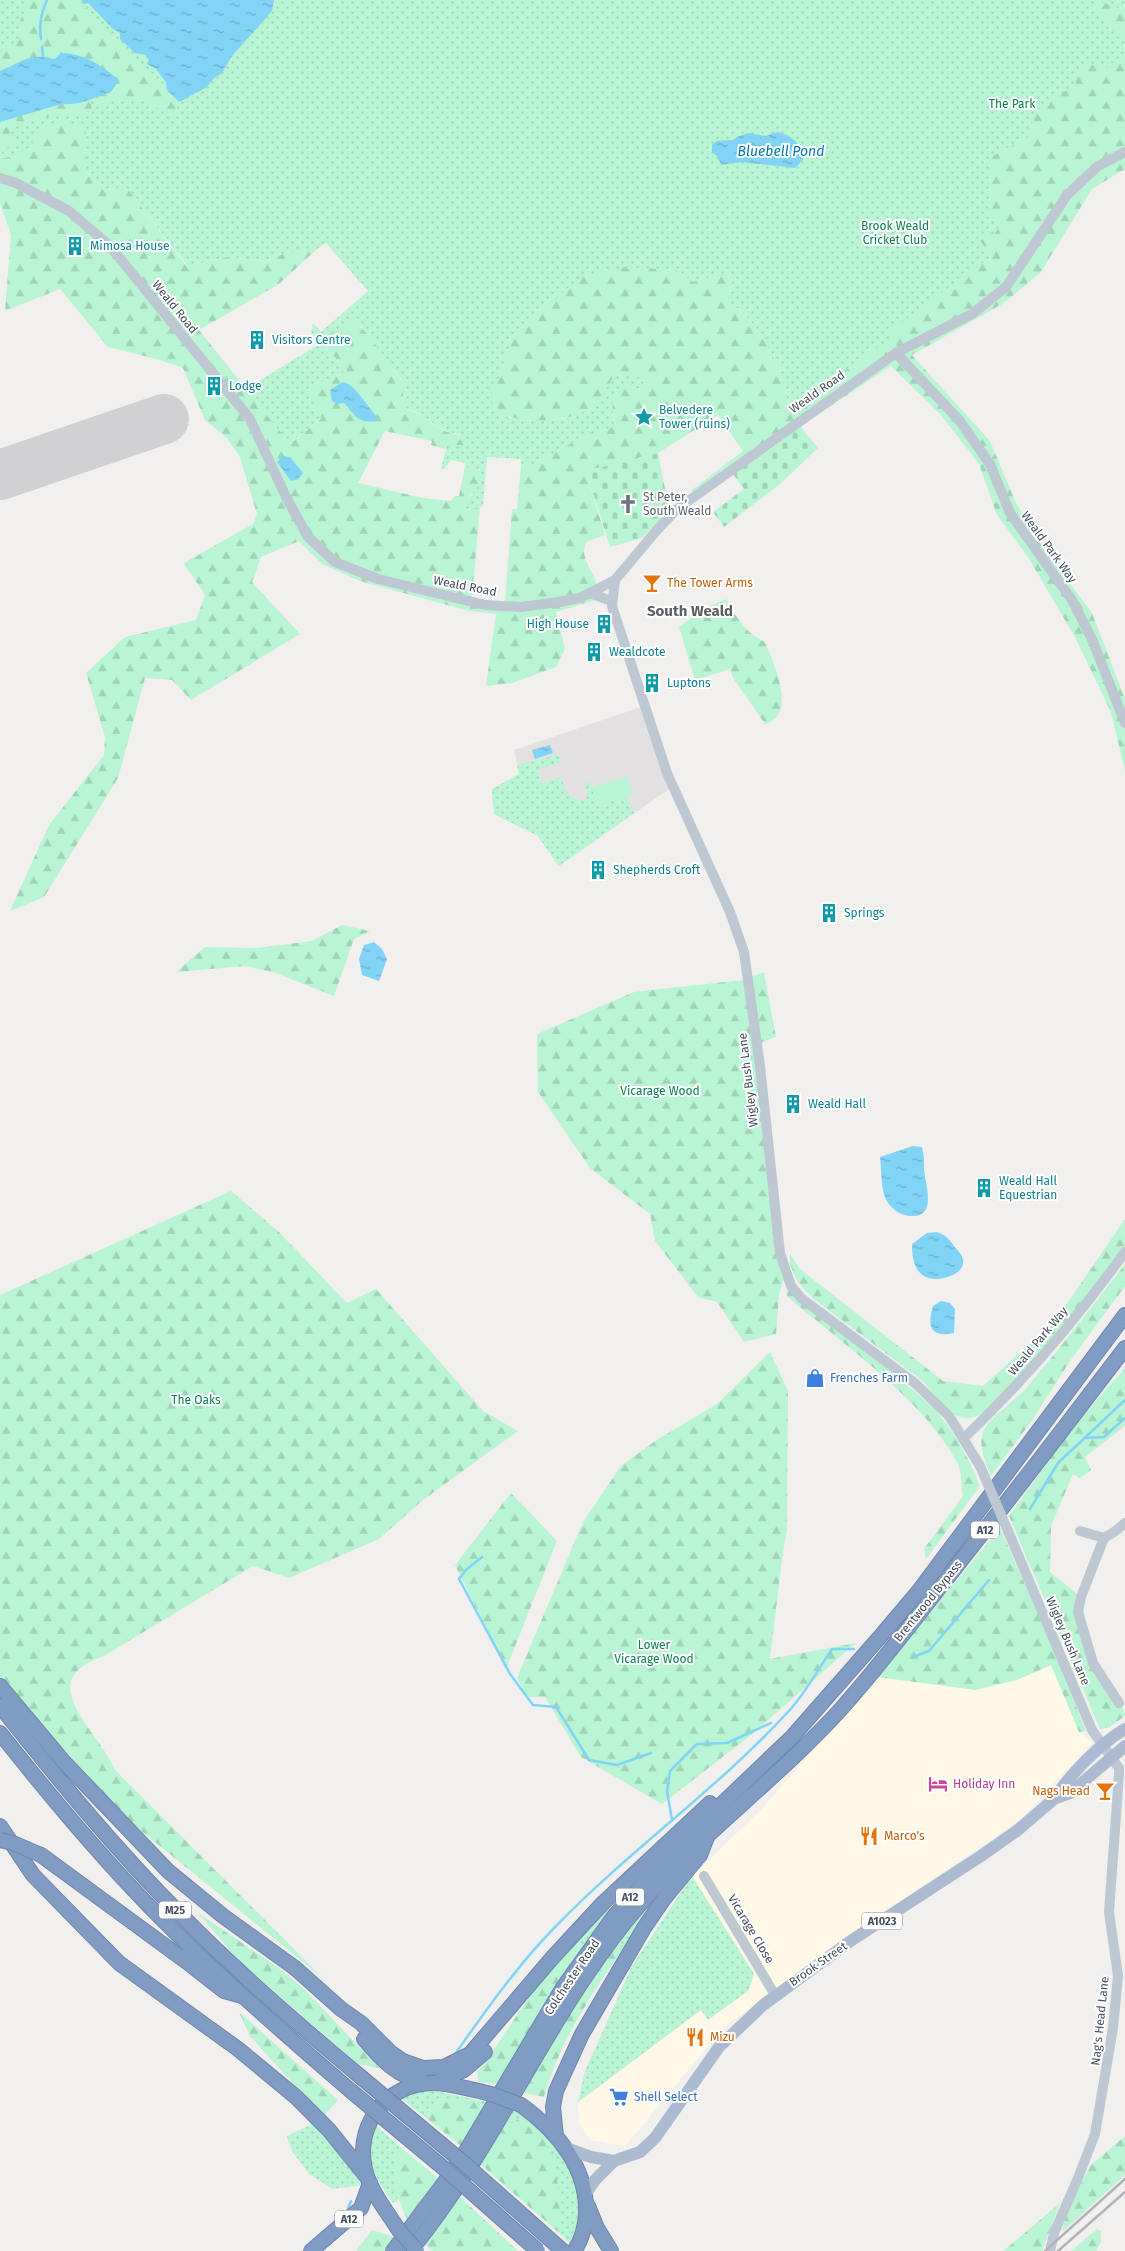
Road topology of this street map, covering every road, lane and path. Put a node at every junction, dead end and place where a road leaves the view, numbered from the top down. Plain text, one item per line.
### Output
1 (1125, 152) edge
2 (0, 178) edge
3 (896, 352) junction
4 (615, 580) junction
5 (590, 593) junction
6 (611, 601) junction
7 (1125, 723) edge
8 (1125, 1252) edge
9 (1125, 1315) edge
10 (1125, 1348) edge
11 (963, 1439) junction
12 (1125, 1523) edge
13 (1080, 1531) dead end
14 (1104, 1538) junction
15 (0, 1686) edge
16 (1119, 1703) dead end
17 (0, 1706) edge
18 (11, 1720) junction
19 (1125, 1729) edge
20 (0, 1733) edge
21 (792, 1737) junction
22 (1102, 1746) junction
23 (1125, 1746) edge
24 (1112, 1757) junction
25 (1054, 1799) junction
26 (0, 1826) edge
27 (708, 1834) junction
28 (0, 1840) edge
29 (151, 1854) junction
30 (704, 1876) dead end
31 (775, 1995) junction
32 (243, 1996) junction
33 (514, 2005) junction
34 (341, 2009) junction
35 (432, 2083) junction
36 (556, 2136) junction
37 (566, 2148) junction
38 (614, 2160) junction
39 (368, 2180) junction
40 (586, 2198) junction
41 (398, 2250) edge
42 (311, 2251) edge
43 (417, 2251) edge
44 (538, 2251) edge
45 (563, 2251) edge
46 (574, 2251) edge
47 (611, 2251) edge
48 (1050, 2251) edge

1 - 3 street, Weald Road
2 - 5 street, Weald Road
3 - 4 street, Weald Road
3 - 7 street, Weald Park Way
4 - 5 street, Weald Road
4 - 6 street, Wigley Bush Lane
5 - 6 street
6 - 11 street, Wigley Bush Lane
8 - 11 street, Weald Park Way
9 - 21 highway, Brentwood Bypass / A12
10 - 27 highway, Brentwood Bypass / A12
11 - 22 street, Wigley Bush Lane, bridge
12 - 14 street
13 - 14 street
14 - 16 street
15 - 29 highway, M25
17 - 18 highway, M25
18 - 29 highway, M25
18 - 45 highway, M25, bridge
19 - 22 main road, Brook Street / A1023
20 - 32 highway, M25
21 - 33 highway, A12
21 - 41 highway, Colchester Road / A12
22 - 24 street, Wigley Bush Lane
22 - 25 main road, Brook Street / A1023
23 - 24 main road, Brook Street / A1023
24 - 25 main road, Brook Street / A1023
24 - 48 street, Nag's Head Lane
25 - 31 main road, Brook Street / A1023
26 - 39 highway
27 - 36 highway, A12
27 - 41 highway, Colchester Road / A12
28 - 32 highway, M25, bridge
29 - 34 highway, M25
30 - 31 street, Vicarage Close
31 - 38 main road, Brook Street / A1023
32 - 44 highway, M25, bridge
33 - 34 highway, M25
33 - 35 highway, A12
34 - 35 highway, M25
35 - 36 highway, bridge
35 - 39 highway
36 - 37 highway
37 - 38 main road, Brook Street / A1023
37 - 40 highway
38 - 40 main road, Brook Street / A1023
39 - 42 highway, A12
39 - 43 highway, bridge
40 - 46 highway
40 - 47 highway

